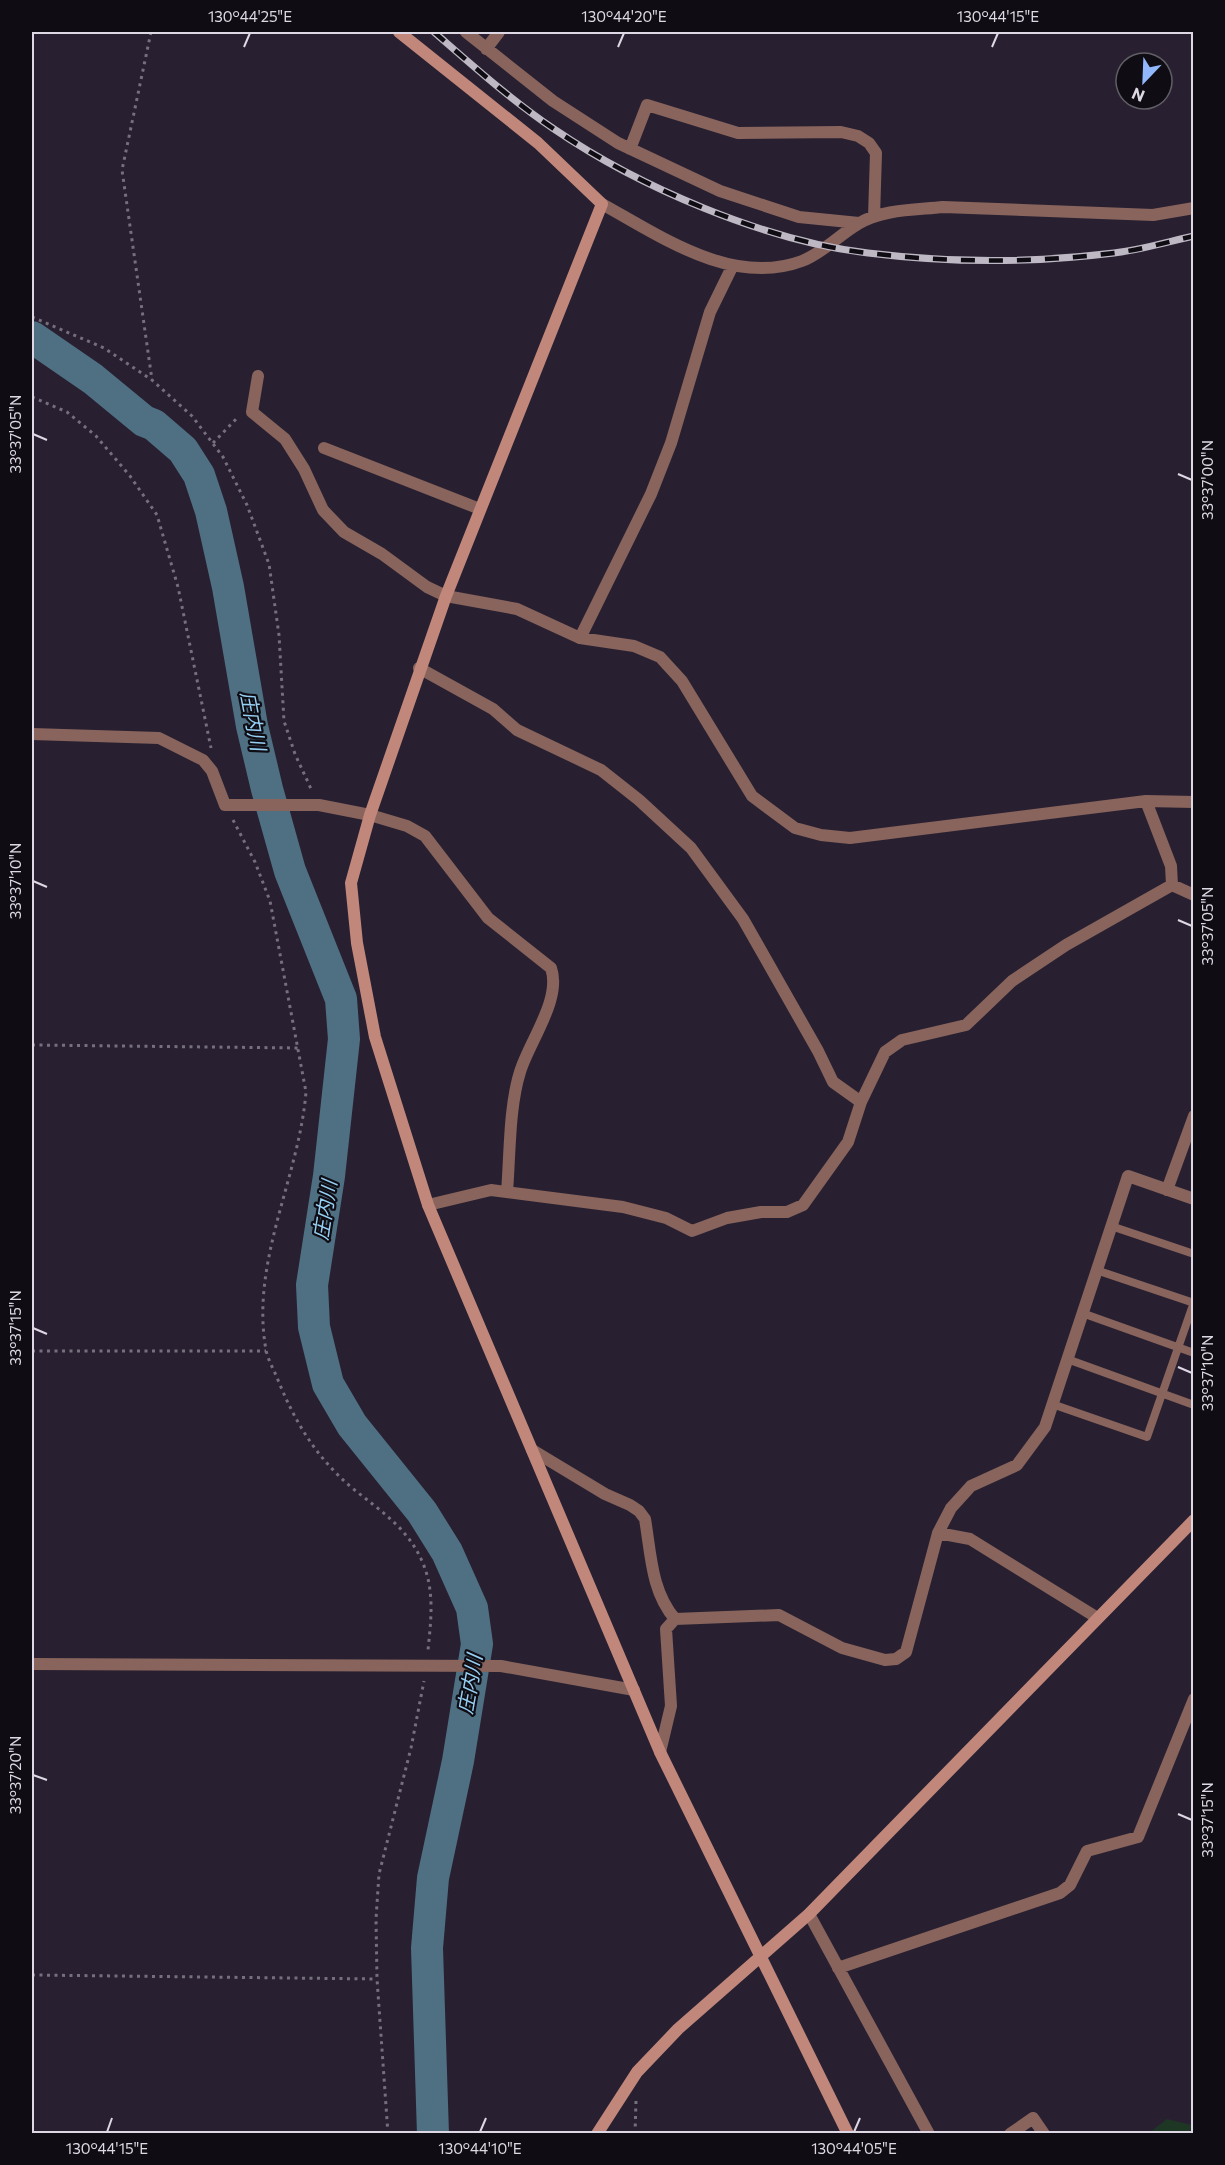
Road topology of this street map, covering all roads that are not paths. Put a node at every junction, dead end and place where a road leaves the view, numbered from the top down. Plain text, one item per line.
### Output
1 (399, 32) edge
2 (466, 32) edge
3 (499, 32) edge
4 (486, 49) junction
5 (630, 149) junction
6 (602, 204) junction
7 (1194, 208) edge
8 (874, 217) junction
9 (859, 223) junction
10 (733, 266) junction
11 (258, 376) dead end
12 (324, 448) dead end
13 (480, 509) junction
14 (446, 596) junction
15 (580, 638) junction
16 (419, 668) junction
17 (32, 734) edge
18 (1146, 801) junction
19 (1194, 802) edge
20 (370, 815) junction
21 (1172, 885) junction
22 (1194, 895) edge
23 (861, 1102) junction
24 (1194, 1116) edge
25 (1167, 1190) junction
26 (507, 1192) junction
27 (1194, 1199) edge
28 (428, 1205) junction
29 (1111, 1226) junction
30 (1194, 1254) edge
31 (1096, 1270) junction
32 (1193, 1303) edge
33 (1082, 1313) junction
34 (1178, 1348) junction
35 (1194, 1353) edge
36 (1067, 1359) junction
37 (1162, 1394) junction
38 (1052, 1404) junction
39 (1194, 1405) edge
40 (532, 1450) junction
41 (1194, 1520) edge
42 (938, 1533) junction
43 (1096, 1617) junction
44 (675, 1619) junction
45 (32, 1664) edge
46 (634, 1690) junction
47 (1194, 1699) edge
48 (660, 1752) junction
49 (809, 1914) junction
50 (762, 1955) junction
51 (838, 1968) junction
52 (597, 2133) edge
53 (848, 2133) edge
54 (929, 2133) edge
55 (1010, 2133) edge
56 (1044, 2133) edge

1 - 6 street
2 - 4 street
3 - 4 street
4 - 5 street
5 - 8 street
5 - 9 street
6 - 10 street
6 - 13 street
7 - 8 street
8 - 9 street
9 - 10 street
10 - 15 street
11 - 14 street
12 - 13 street
13 - 14 street
14 - 15 street
14 - 16 street
15 - 18 street
16 - 20 street
16 - 23 street
17 - 20 street
18 - 19 street
18 - 21 street
20 - 26 street
20 - 28 street
21 - 22 street
21 - 23 street
23 - 26 street
24 - 25 street
25 - 27 street
25 - 29 street
26 - 28 street
28 - 40 street
29 - 30 lane
29 - 31 street
31 - 32 lane
31 - 33 street
32 - 34 lane
33 - 34 lane
33 - 36 street
34 - 35 lane
34 - 37 lane
36 - 37 lane
36 - 38 street
37 - 38 lane
37 - 39 lane
38 - 42 street
40 - 44 street
40 - 46 street
41 - 43 street
42 - 43 street
42 - 44 street
43 - 49 street
44 - 48 street
45 - 46 street
46 - 48 street
47 - 51 street
48 - 50 street
49 - 50 street
49 - 51 street
50 - 52 street
50 - 53 street
51 - 54 street
55 - 56 street

